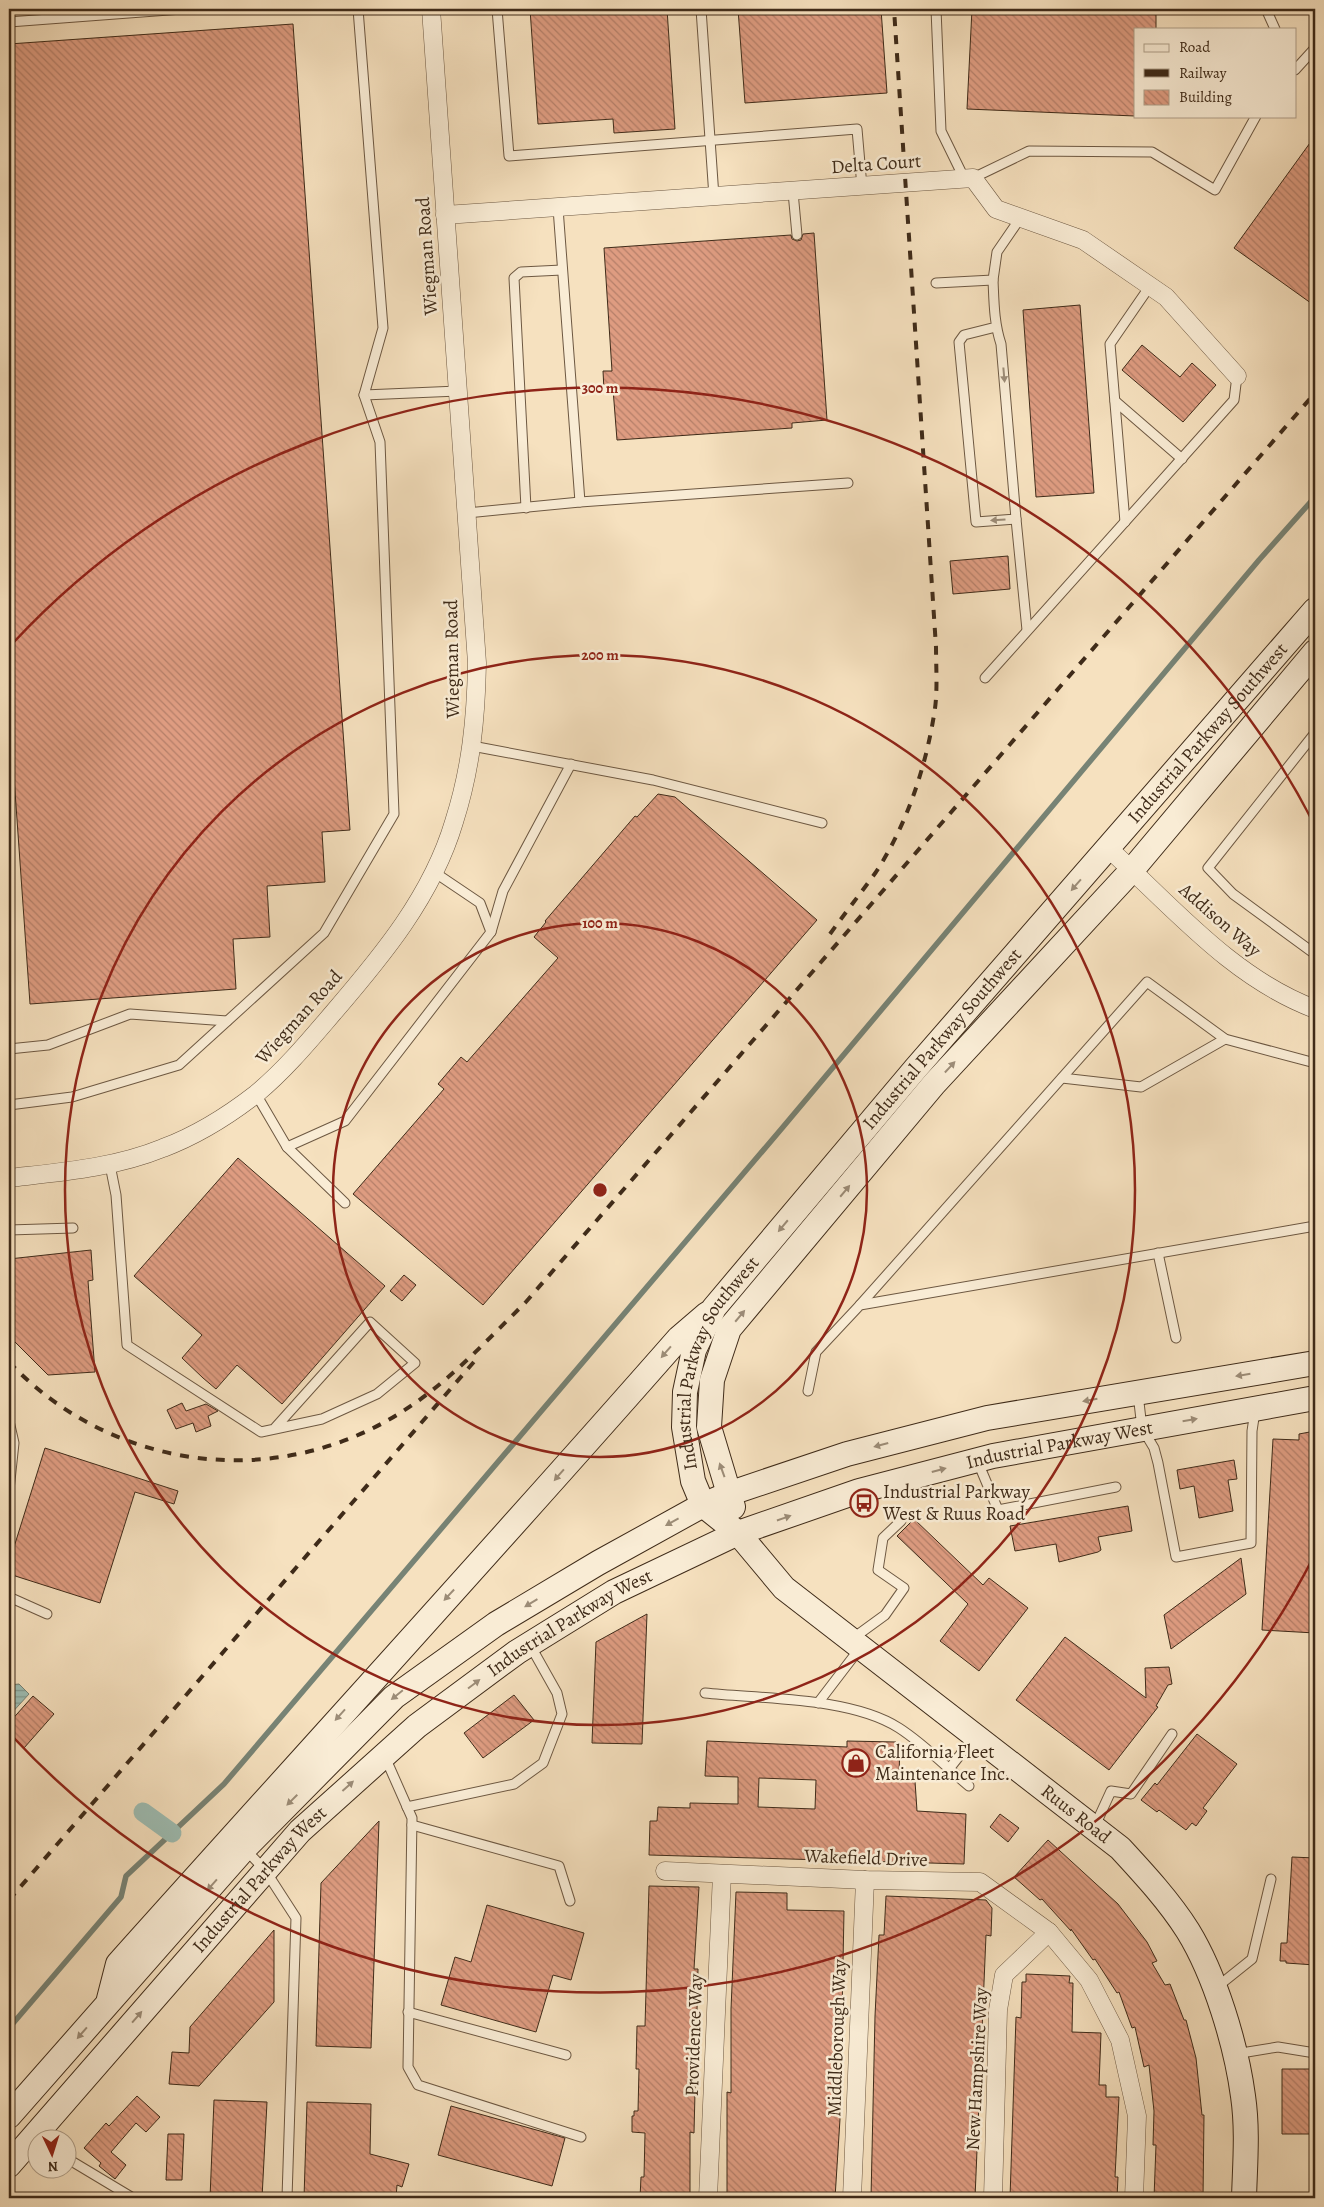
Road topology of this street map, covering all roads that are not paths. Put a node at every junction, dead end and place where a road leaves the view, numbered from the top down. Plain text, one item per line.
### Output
1 (182, 9) edge
2 (358, 9) edge
3 (431, 9) edge
4 (497, 9) edge
5 (701, 9) edge
6 (936, 9) edge
7 (1266, 9) edge
8 (9, 22) edge
9 (1275, 28) edge
10 (1315, 48) edge
11 (1296, 69) edge
12 (1255, 118) edge
13 (711, 139) junction
14 (969, 178) junction
15 (862, 187) junction
16 (793, 192) junction
17 (714, 197) junction
18 (558, 208) junction
19 (445, 215) junction
20 (1022, 216) junction
21 (797, 234) dead end
22 (562, 270) junction
23 (993, 280) junction
24 (936, 283) dead end
25 (1150, 286) junction
26 (996, 327) junction
27 (1238, 376) joint
28 (458, 391) junction
29 (364, 395) junction
30 (1114, 401) junction
31 (1182, 459) junction
32 (848, 483) dead end
33 (580, 502) junction
34 (526, 508) junction
35 (466, 513) junction
36 (1016, 519) junction
37 (1125, 522) junction
38 (1315, 610) edge
39 (1027, 630) junction
40 (1315, 652) edge
41 (984, 678) dead end
42 (1315, 733) edge
43 (472, 746) junction
44 (571, 764) junction
45 (822, 823) dead end
46 (1108, 848) junction
47 (1132, 870) junction
48 (434, 872) junction
49 (491, 932) junction
50 (1315, 954) edge
51 (1315, 1008) edge
52 (227, 1021) junction
53 (1225, 1039) junction
54 (9, 1049) edge
55 (1315, 1063) edge
56 (1062, 1078) junction
57 (256, 1094) junction
58 (9, 1105) edge
59 (287, 1147) junction
60 (110, 1165) junction
61 (9, 1178) edge
62 (345, 1203) dead end
63 (1315, 1226) edge
64 (73, 1228) dead end
65 (9, 1230) edge
66 (1158, 1253) junction
67 (860, 1305) junction
68 (714, 1308) junction
69 (1176, 1338) dead end
70 (1315, 1363) edge
71 (808, 1392) dead end
72 (1138, 1392) junction
73 (1315, 1398) edge
74 (1255, 1409) junction
75 (9, 1421) edge
76 (1142, 1428) junction
77 (274, 1429) junction
78 (977, 1460) junction
79 (1116, 1487) dead end
80 (9, 1490) edge
81 (731, 1493) junction
82 (703, 1505) junction
83 (902, 1521) dead end
84 (738, 1534) junction
85 (9, 1596) edge
86 (47, 1614) dead end
87 (856, 1643) junction
88 (530, 1644) junction
89 (705, 1694) dead end
90 (818, 1704) junction
91 (1172, 1734) dead end
92 (975, 1735) junction
93 (384, 1755) junction
94 (949, 1769) junction
95 (969, 1786) dead end
96 (407, 1807) junction
97 (412, 1825) junction
98 (1094, 1828) junction
99 (244, 1849) junction
100 (265, 1870) junction
101 (665, 1871) dead end
102 (722, 1874) junction
103 (1271, 1879) dead end
104 (865, 1880) junction
105 (570, 1901) dead end
106 (1050, 1932) junction
107 (1215, 1989) junction
108 (108, 2003) junction
109 (408, 2012) junction
110 (1315, 2053) edge
111 (1235, 2054) junction
112 (566, 2056) dead end
113 (9, 2116) edge
114 (43, 2130) edge
115 (581, 2136) dead end
116 (28, 2146) edge
117 (9, 2165) edge
118 (78, 2165) edge
119 (133, 2198) edge
120 (287, 2198) edge
121 (708, 2198) edge
122 (852, 2198) edge
123 (993, 2198) edge
124 (1134, 2198) edge
125 (1244, 2198) edge

1 - 8 lane
2 - 29 lane
3 - 19 street, Wiegman Road
4 - 13 lane
5 - 13 lane
6 - 14 lane
7 - 9 lane
10 - 11 lane
12 - 14 lane
13 - 15 lane
13 - 17 lane
14 - 15 street, Delta Court
14 - 20 street
15 - 16 street, Delta Court
16 - 17 street, Delta Court
16 - 21 lane
17 - 18 street, Delta Court
18 - 19 street, Delta Court
18 - 22 lane
19 - 28 street, Wiegman Road
20 - 23 lane
20 - 25 street
22 - 33 lane
22 - 34 lane
23 - 24 lane
23 - 26 lane
25 - 27 street
25 - 30 lane
26 -> 36 lane
36 -> 26 lane
27 - 31 lane
28 - 29 lane
28 - 35 street, Wiegman Road
29 - 52 lane
30 - 31 lane
30 - 37 lane
31 - 37 lane
32 - 33 lane
33 - 34 lane
34 - 35 lane
35 - 43 street, Wiegman Road
36 - 39 lane
37 - 39 lane
38 - 46 main road, Industrial Parkway Southwest
39 - 41 lane
40 - 47 main road, Industrial Parkway Southwest
42 - 50 lane
43 - 44 lane
43 - 48 street, Wiegman Road
44 - 45 lane
44 - 49 lane
46 - 47 street, Addison Way
46 -> 68 main road, Industrial Parkway Southwest
47 - 51 street, Addison Way
81 -> 47 main road, Industrial Parkway Southwest
48 - 49 lane
48 - 57 street, Wiegman Road
49 - 59 lane
52 - 54 lane
52 - 58 lane
53 - 55 lane
53 - 56 lane
53 - 56 lane
56 - 67 lane
57 - 59 lane
57 - 60 street, Wiegman Road
59 - 62 lane
60 - 61 street, Wiegman Road
60 - 77 lane
63 - 66 lane
64 - 65 lane
66 - 67 lane
66 - 69 lane
67 - 71 lane
68 - 82 main road, Industrial Parkway Southwest
68 -> 108 main road
70 -> 72 main road, Industrial Parkway West
72 - 76 lane
72 -> 81 main road, Industrial Parkway West
73 - 74 main road, Industrial Parkway West
76 -> 74 main road, Industrial Parkway West
74 - 76 lane
75 - 80 lane
76 - 78 main road, Industrial Parkway West
77 - 77 lane
78 - 79 lane
84 -> 78 main road, Industrial Parkway West
81 - 82 main road, Industrial Parkway West
81 - 84 main road, Industrial Parkway Southwest
82 - 84 main road, Industrial Parkway Southwest
82 -> 99 main road, Industrial Parkway West
83 - 87 lane
84 - 87 main road, Ruus Road
84 - 88 main road, Industrial Parkway West
85 - 86 lane
87 - 90 lane
87 - 92 main road, Ruus Road
93 -> 88 main road, Industrial Parkway West
88 - 96 lane
89 - 90 lane
90 - 94 lane
91 - 98 lane
92 - 94 lane
92 - 98 main road, Ruus Road
93 - 96 lane
100 -> 93 main road, Industrial Parkway West
94 - 95 lane
96 - 97 lane
97 - 105 lane
97 - 109 lane
98 - 107 main road, Ruus Road
99 - 100 lane
99 -> 108 main road, Industrial Parkway West
114 -> 100 main road, Industrial Parkway West
100 - 120 lane
101 - 102 street, Wakefield Drive
102 - 104 street, Wakefield Drive
102 - 121 street, Providence Way
103 - 107 lane
104 - 106 street, Wakefield Drive
104 - 122 street, Middleborough Way
106 - 123 street, New Hampshire Way
106 - 124 street, Wakefield Drive
107 - 111 main road, Ruus Road
108 -> 113 main road, Industrial Parkway West
109 - 112 lane
109 - 115 lane
110 - 111 lane
111 - 125 main road, Ruus Road
116 - 117 main road, Industrial Parkway West
118 - 119 lane

